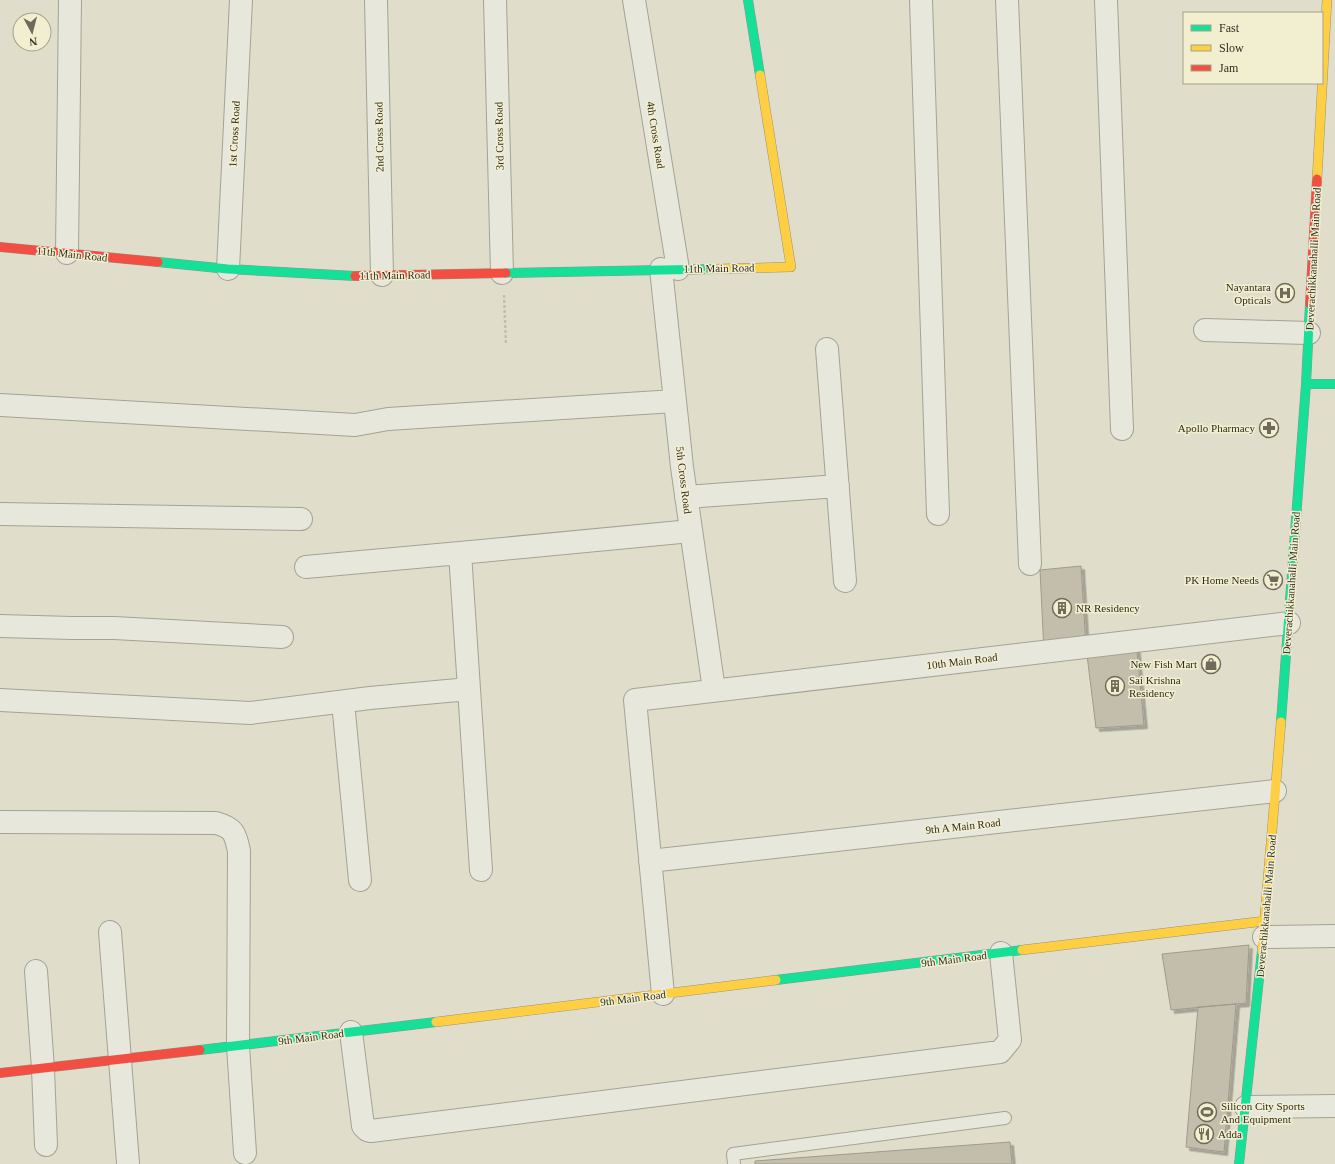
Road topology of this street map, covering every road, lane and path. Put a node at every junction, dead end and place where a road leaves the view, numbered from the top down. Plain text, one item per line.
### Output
1 (70, 0) edge
2 (241, 0) edge
3 (376, 0) edge
4 (496, 0) edge
5 (634, 0) edge
6 (748, 0) edge
7 (921, 0) edge
8 (1007, 0) edge
9 (1106, 0) edge
10 (1327, 0) edge
11 (1323, 74) edge
12 (1322, 84) edge
13 (0, 247) edge
14 (67, 253) junction
15 (228, 269) junction
16 (670, 269) junction
17 (502, 273) junction
18 (382, 275) junction
19 (1205, 330) dead end
20 (1309, 333) junction
21 (506, 344) dead end
22 (827, 349) dead end
23 (1306, 384) junction
24 (1335, 384) edge
25 (675, 401) junction
26 (0, 405) edge
27 (1122, 429) dead end
28 (838, 486) junction
29 (686, 497) junction
30 (0, 514) edge
31 (938, 514) dead end
32 (301, 519) dead end
33 (691, 531) junction
34 (460, 553) junction
35 (1030, 564) dead end
36 (306, 567) dead end
37 (845, 581) dead end
38 (1289, 623) junction
39 (0, 626) edge
40 (282, 637) dead end
41 (469, 689) junction
42 (714, 690) junction
43 (0, 700) edge
44 (343, 702) junction
45 (1275, 791) junction
46 (0, 822) edge
47 (650, 861) junction
48 (480, 870) dead end
49 (360, 880) dead end
50 (1265, 929) junction
51 (110, 932) dead end
52 (1335, 936) edge
53 (1001, 953) junction
54 (36, 971) dead end
55 (663, 994) junction
56 (351, 1032) junction
57 (238, 1046) junction
58 (120, 1060) junction
59 (43, 1069) junction
60 (0, 1073) edge
61 (1335, 1106) edge
62 (1246, 1107) junction
63 (1005, 1118) dead end
64 (46, 1144) dead end
65 (245, 1153) dead end
66 (128, 1163) edge
67 (734, 1164) edge
68 (1239, 1164) edge

1 - 14 street
2 - 15 street, 1st Cross Road
3 - 18 street, 2nd Cross Road
4 - 17 street, 3rd Cross Road
5 - 16 street, 4th Cross Road
6 - 16 street, 11th Main Road
7 - 31 street
8 - 35 street
9 - 27 street
10 - 11 street, Deverachikkanahalli Main Road
12 - 20 street, Deverachikkanahalli Main Road
13 - 14 street, 11th Main Road
14 - 15 street, 11th Main Road
15 - 18 street, 11th Main Road
16 - 17 street, 11th Main Road
16 - 25 street, 5th Cross Road
17 - 18 street, 11th Main Road
17 - 21 path
19 - 20 street
20 - 23 street, Deverachikkanahalli Main Road
22 - 28 street
23 - 24 street
23 - 38 street, Deverachikkanahalli Main Road
25 - 26 street
25 - 29 street, 5th Cross Road
28 - 29 street
28 - 37 street
29 - 33 street, 5th Cross Road
30 - 32 street
33 - 34 street
33 - 42 street, 5th Cross Road
34 - 36 street
34 - 41 street
38 - 42 street, 10th Main Road
38 - 45 street, Deverachikkanahalli Main Road
39 - 40 street
41 - 44 street
41 - 48 street
42 - 47 street, 10th Main Road
43 - 44 street
44 - 49 street
45 - 47 street, 9th A Main Road
45 - 50 street, Deverachikkanahalli Main Road
46 - 57 street
47 - 55 street
50 - 52 street
50 - 53 street, 9th Main Road
50 - 62 street, Deverachikkanahalli Main Road
51 - 58 street
53 - 55 street, 9th Main Road
53 - 56 street
54 - 59 street
55 - 56 street, 9th Main Road
56 - 57 street, 9th Main Road
57 - 58 street, 9th Main Road
57 - 65 street
58 - 59 street, 9th Main Road
58 - 66 street
59 - 60 street, 9th Main Road
59 - 64 street
61 - 62 street
62 - 68 street, Deverachikkanahalli Main Road
63 - 67 lane

